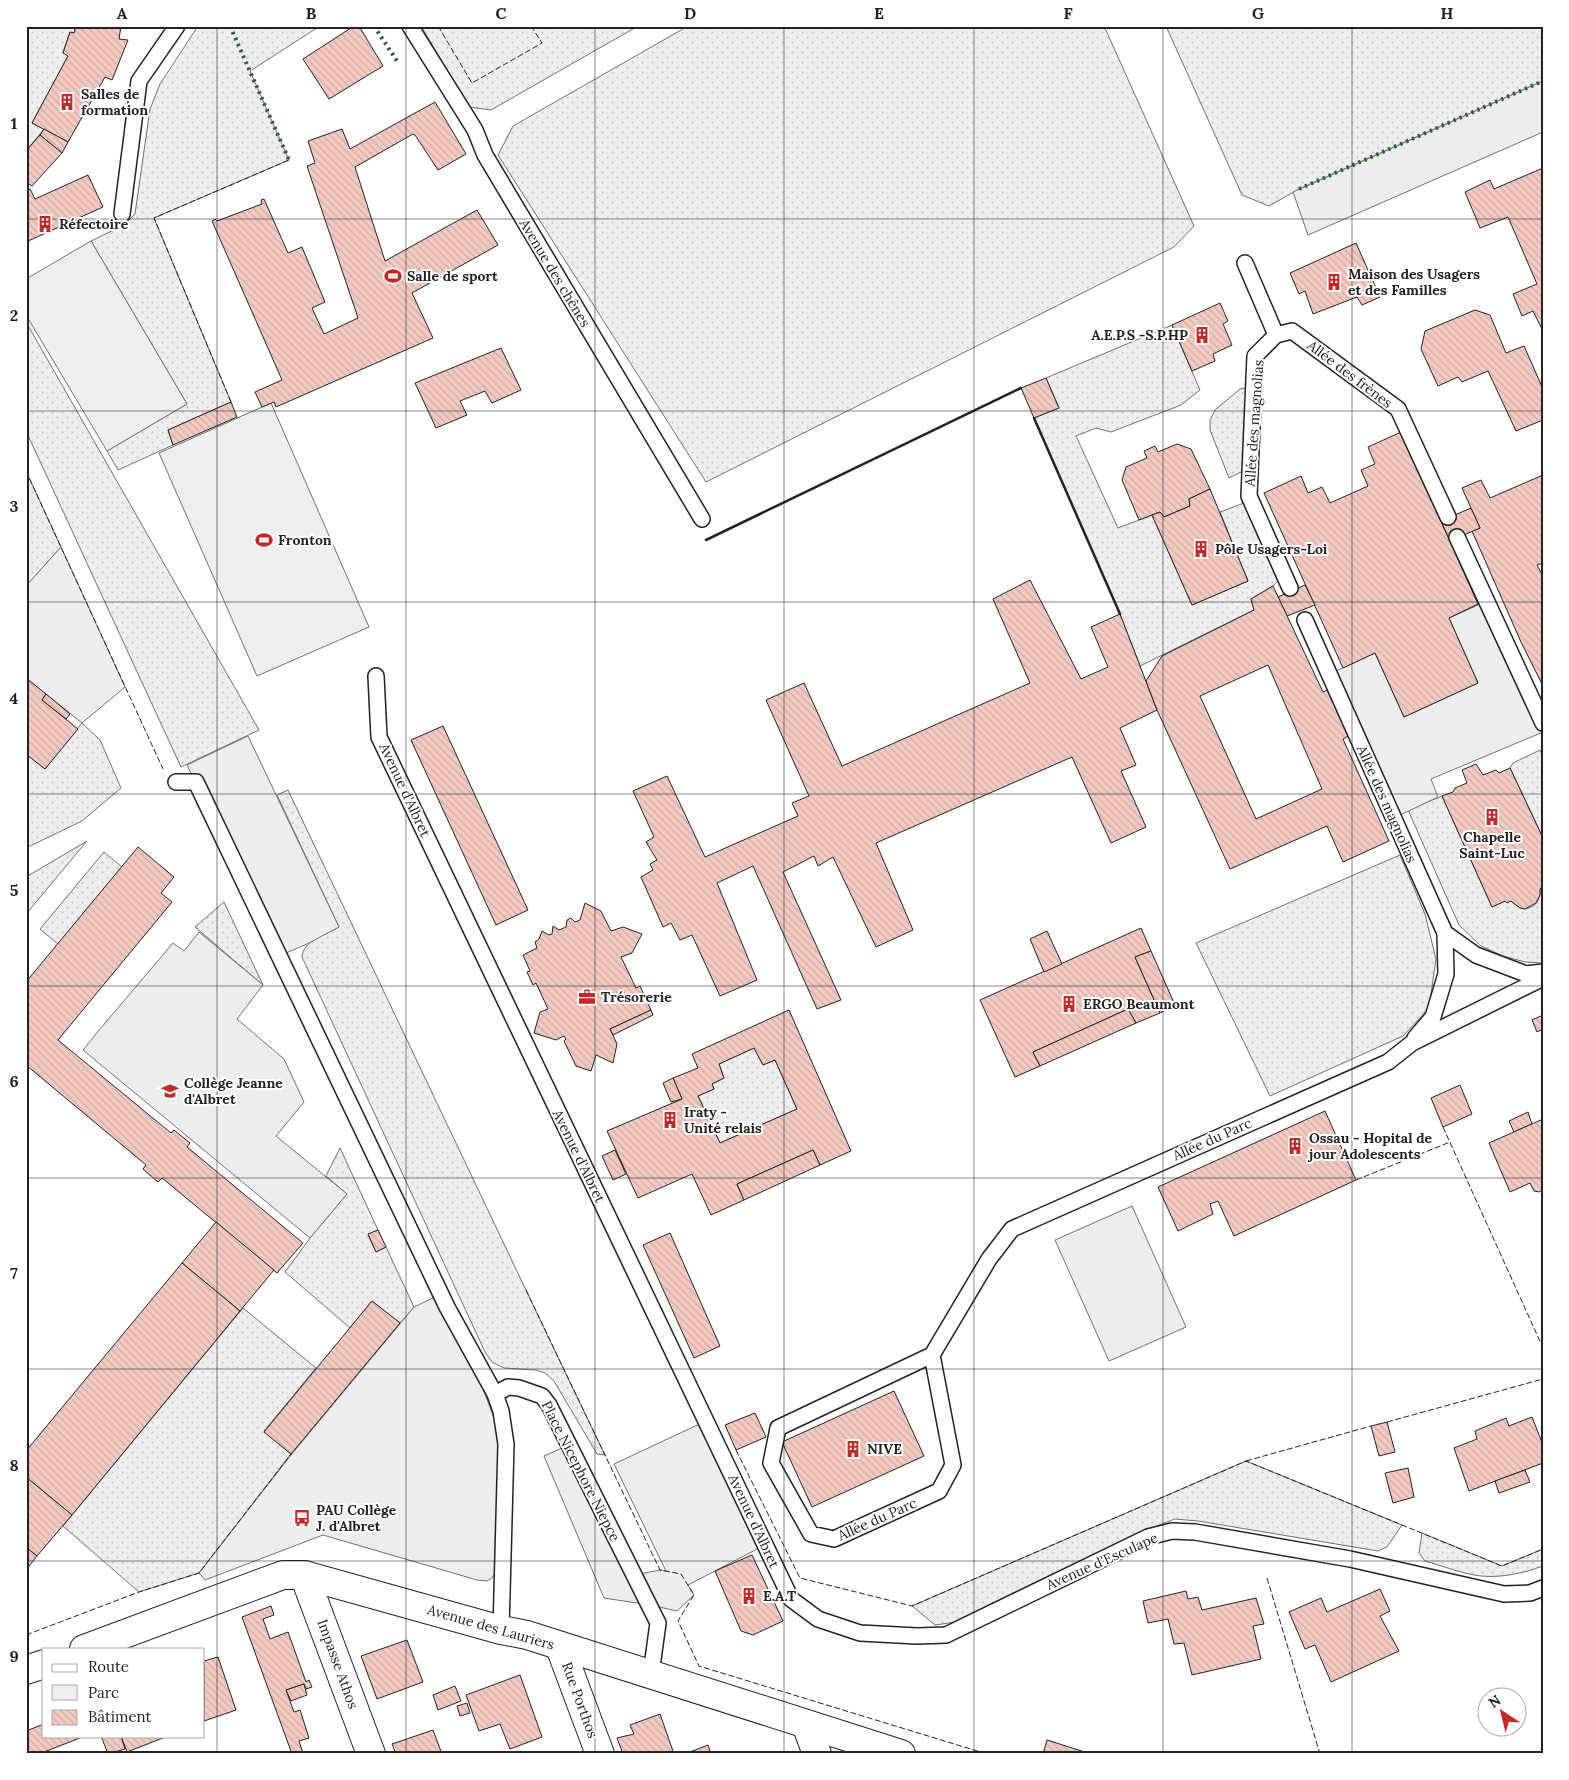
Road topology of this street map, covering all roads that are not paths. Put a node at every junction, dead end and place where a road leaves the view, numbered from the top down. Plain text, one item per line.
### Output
1 (177, 26) edge
2 (410, 26) edge
3 (122, 214) dead end
4 (1245, 263) dead end
5 (1276, 335) junction
6 (1448, 517) dead end
7 (702, 519) dead end
8 (1457, 538) dead end
9 (1290, 588) dead end
10 (1305, 620) dead end
11 (376, 676) dead end
12 (1540, 716) edge
13 (176, 782) dead end
14 (1445, 933) junction
15 (1543, 972) edge
16 (1543, 978) edge
17 (1412, 1043) junction
18 (932, 1355) junction
19 (495, 1394) junction
20 (304, 1575) junction
21 (1543, 1588) edge
22 (818, 1619) joint
23 (501, 1630) junction
24 (560, 1647) junction
25 (87, 1648) edge
26 (42, 1665) edge
27 (26, 1670) edge
28 (651, 1674) junction
29 (806, 1724) junction
30 (371, 1754) edge
31 (600, 1754) edge
32 (817, 1754) edge
33 (901, 1754) edge

1 - 3 lane
2 - 7 lane, Avenue des chênes
4 - 5 lane
5 - 6 lane, Allée des frènes
5 - 9 lane, Allée des magnolias
8 - 12 lane
10 - 14 lane, Allée des magnolias
11 - 22 lane, Avenue d'Albret
13 - 19 lane
14 - 15 lane
14 - 17 lane
16 - 17 lane, Allée du Parc
17 - 18 lane, Allée du Parc
18 - 18 lane, Allée du Parc
19 - 23 lane
19 - 28 lane, Place Nicephore Niepce
20 - 23 street, Avenue des Lauriers
20 - 25 street, Avenue des Lauriers
20 - 30 street, Impasse Athos
21 - 22 lane, Avenue d'Esculape
23 - 24 street, Avenue des Lauriers
24 - 28 street, Avenue des Lauriers
24 - 31 street, Rue Porthos
26 - 27 street
28 - 29 street, Avenue des Lauriers
29 - 32 street
29 - 33 street, Avenue des Lauriers

